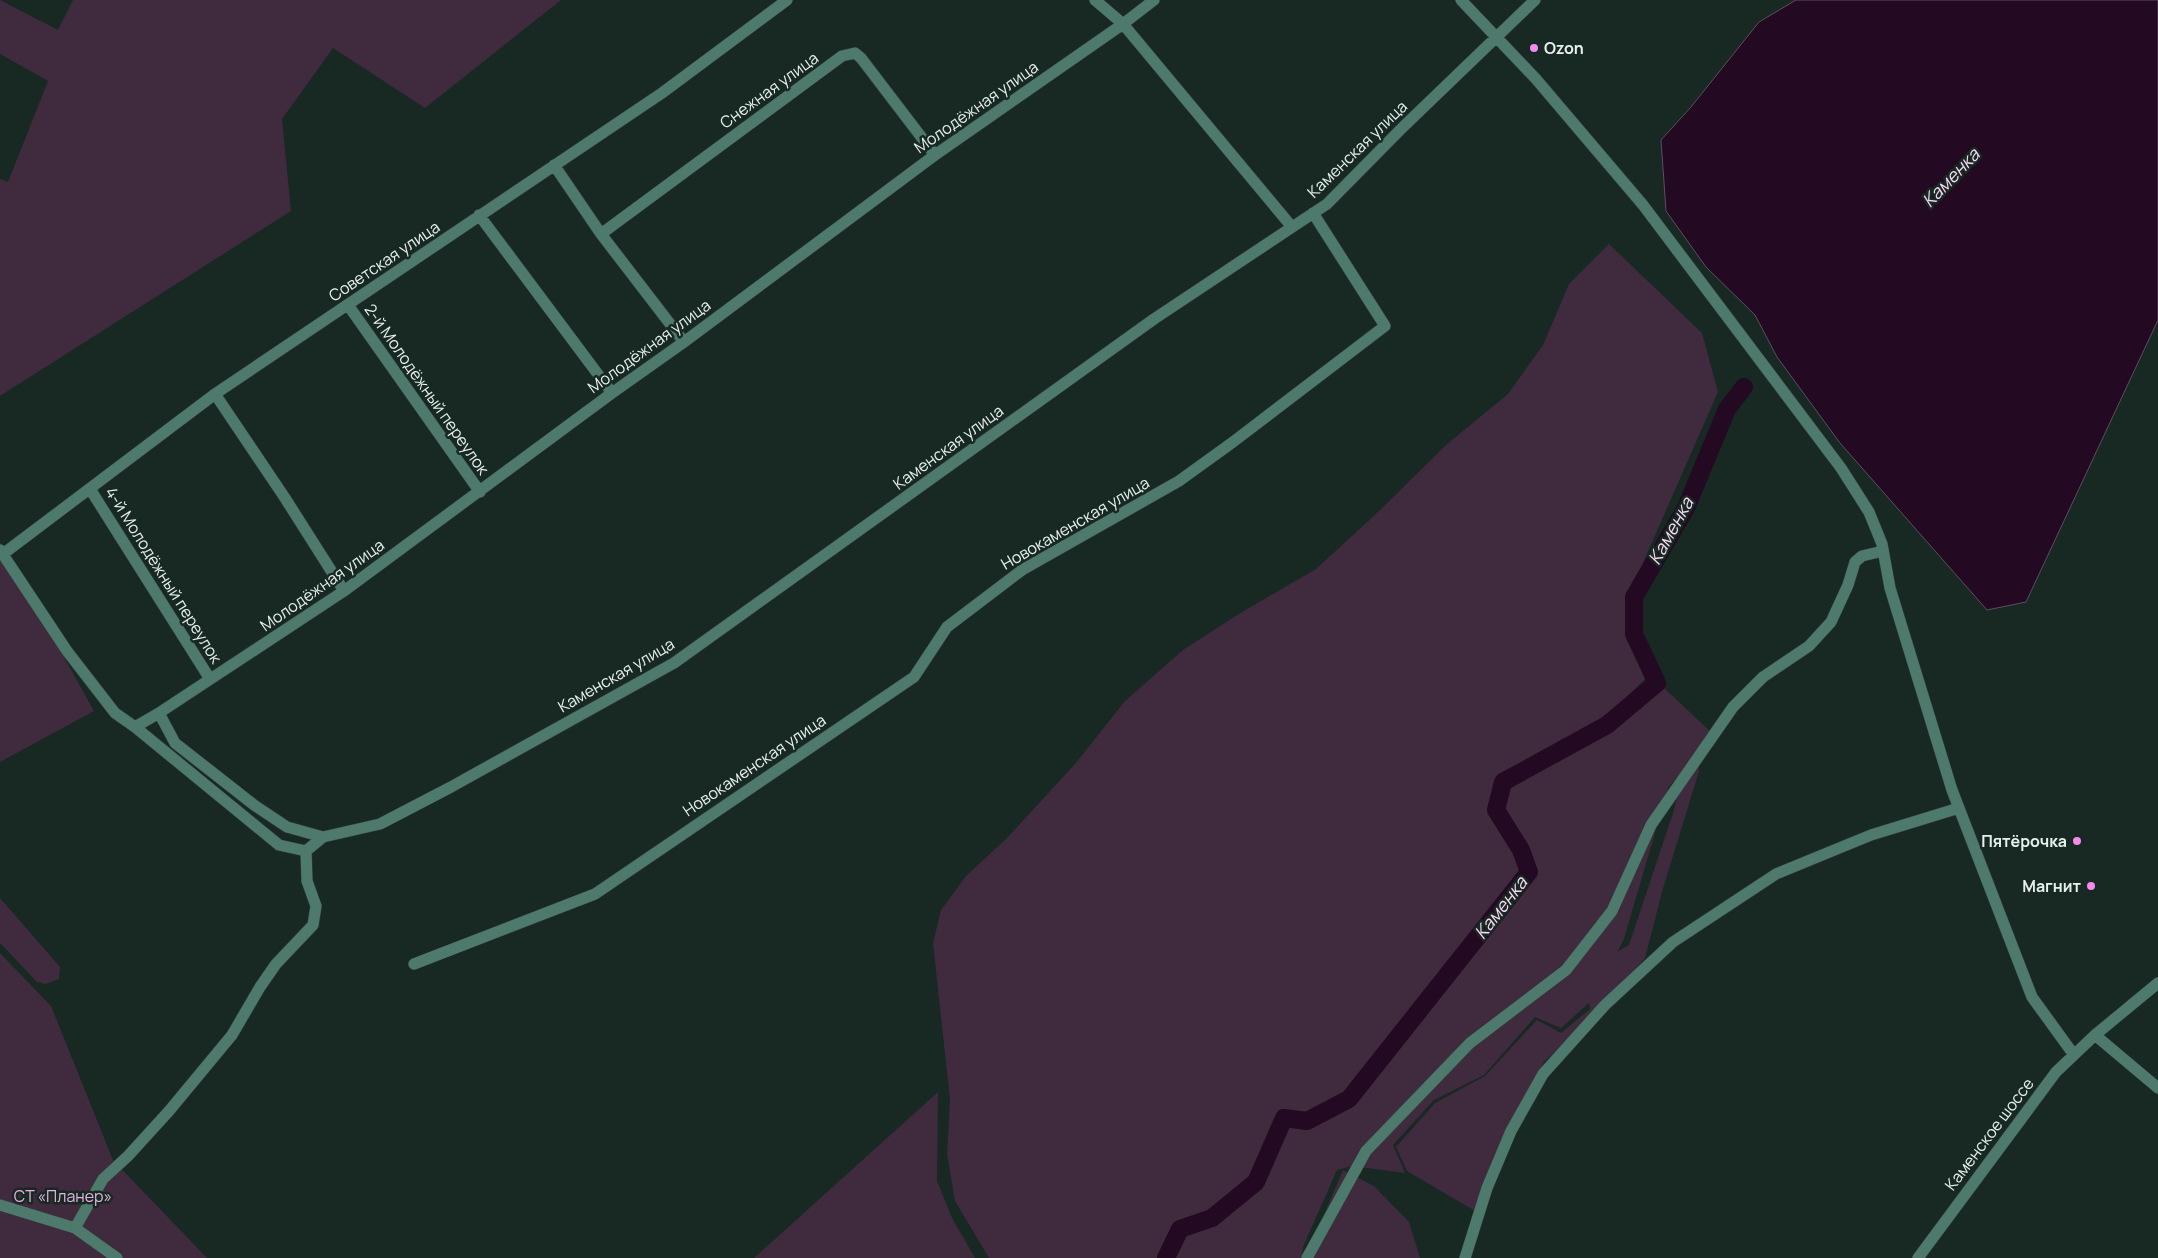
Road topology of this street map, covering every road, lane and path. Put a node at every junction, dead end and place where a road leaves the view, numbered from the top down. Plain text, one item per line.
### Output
1 (787, 0) edge
2 (1096, 0) edge
3 (1154, 0) edge
4 (1461, 0) edge
5 (1535, 0) edge
6 (1123, 24) junction
7 (1496, 37) junction
8 (935, 155) junction
9 (554, 165) junction
10 (1313, 213) junction
11 (479, 215) junction
12 (1292, 227) junction
13 (601, 234) junction
14 (348, 305) junction
15 (684, 342) junction
16 (612, 393) junction
17 (216, 394) junction
18 (90, 489) junction
19 (480, 492) junction
20 (1883, 551) junction
21 (1, 552) edge
22 (344, 591) junction
23 (210, 679) junction
24 (160, 714) junction
25 (136, 727) junction
26 (1959, 808) junction
27 (323, 837) junction
28 (306, 852) junction
29 (414, 964) dead end
30 (2158, 983) edge
31 (2094, 1036) junction
32 (2074, 1055) junction
33 (2158, 1088) edge
34 (0, 1205) edge
35 (75, 1228) junction
36 (117, 1258) edge
37 (1307, 1258) edge
38 (1465, 1258) edge
39 (1918, 1258) edge

1 - 9 street, Советская улица
2 - 6 street
3 - 6 street, Молодёжная улица
4 - 7 street
5 - 7 street, Каменская улица
6 - 8 street, Молодёжная улица
6 - 12 street
7 - 10 street, Каменская улица
7 - 20 street
8 - 13 street, Снежная улица
8 - 15 street, Молодёжная улица
9 - 11 street, Советская улица
9 - 13 street
10 - 12 street, Каменская улица
10 - 29 street, Новокаменская улица
11 - 14 street, Советская улица
11 - 16 street
12 - 27 street, Каменская улица
13 - 15 street
14 - 17 street, Советская улица
14 - 19 street, 2-й Молодёжный переулок
15 - 16 street, Молодёжная улица
16 - 19 street, Молодёжная улица
17 - 18 street, Советская улица
17 - 22 street
18 - 21 street, Советская улица
18 - 23 street, 4-й Молодёжный переулок
19 - 22 street, Молодёжная улица
20 - 26 street
20 - 37 street
21 - 25 street
22 - 23 street, Молодёжная улица
23 - 24 street, Молодёжная улица
24 - 25 street, Молодёжная улица
24 - 27 street
25 - 28 street
26 - 32 street
26 - 38 street
27 - 28 street
28 - 35 street
30 - 31 street, Каменское шоссе
31 - 32 street, Каменское шоссе
31 - 33 street
32 - 39 street, Каменское шоссе
34 - 35 street
35 - 36 street

